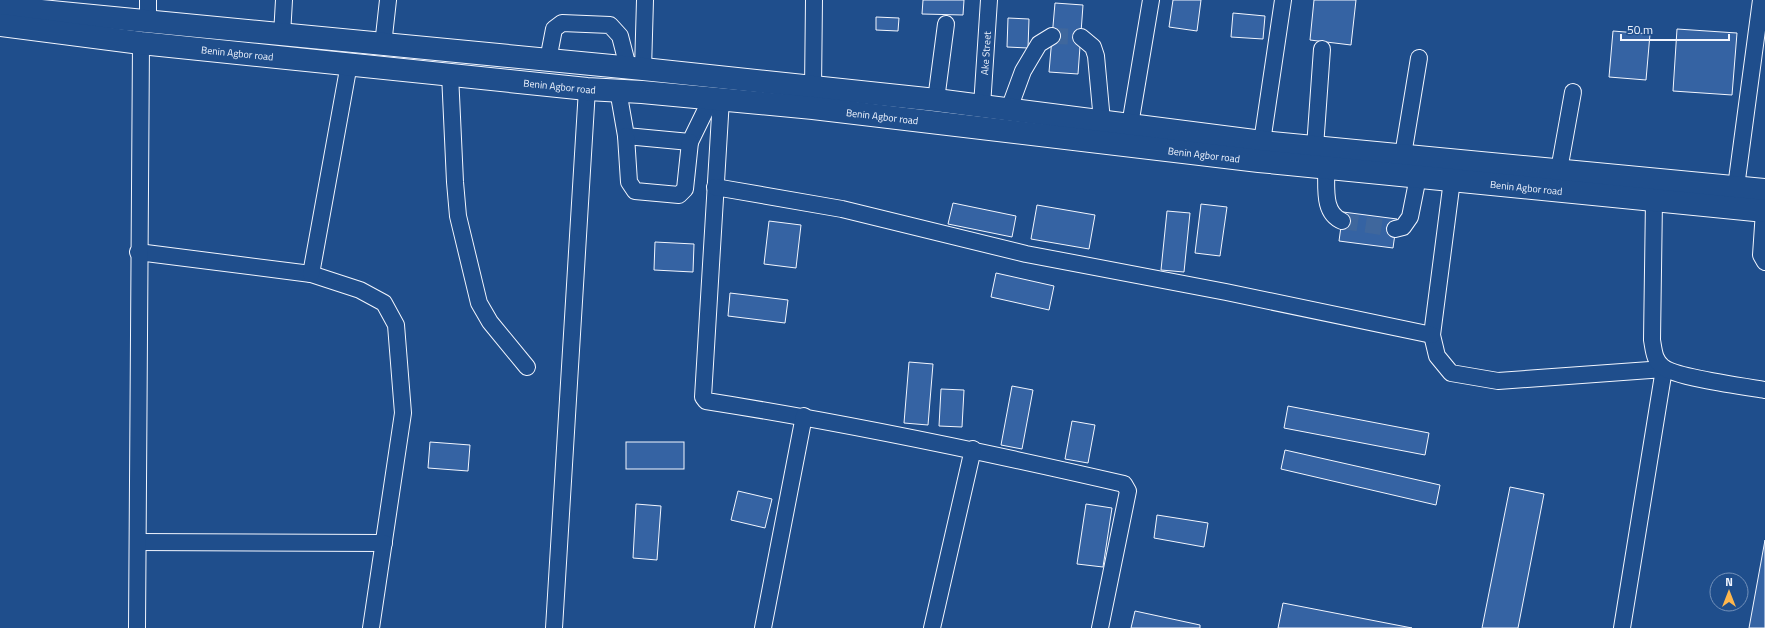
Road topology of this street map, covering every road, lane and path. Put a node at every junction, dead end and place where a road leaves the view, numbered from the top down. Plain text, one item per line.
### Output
1 (148, 0) edge
2 (284, 0) edge
3 (388, 0) edge
4 (646, 0) edge
5 (814, 0) edge
6 (988, 0) edge
7 (1151, 0) edge
8 (1283, 0) edge
9 (1761, 0) edge
10 (53, 6) edge
11 (6, 10) edge
12 (148, 22) junction
13 (946, 24) dead end
14 (282, 35) junction
15 (1052, 36) tunnel mouth
16 (1081, 37) tunnel mouth
17 (141, 43) junction
18 (383, 45) junction
19 (1322, 50) dead end
20 (1419, 58) dead end
21 (548, 60) junction
22 (349, 64) junction
23 (636, 68) junction
24 (450, 74) junction
25 (814, 88) junction
26 (588, 89) junction
27 (618, 90) junction
28 (1573, 92) dead end
29 (716, 99) junction
30 (936, 100) junction
31 (982, 106) junction
32 (1009, 109) junction
33 (1102, 121) junction
34 (1130, 125) junction
35 (626, 136) junction
36 (690, 142) junction
37 (1262, 142) junction
38 (1315, 147) junction
39 (1403, 155) junction
40 (1326, 168) junction
41 (1559, 170) junction
42 (1418, 177) junction
43 (1452, 180) junction
44 (715, 187) junction
45 (1736, 187) junction
46 (1654, 200) junction
47 (1765, 204) edge
48 (1342, 221) tunnel mouth
49 (1395, 229) dead end
50 (138, 252) junction
51 (1765, 262) edge
52 (311, 274) junction
53 (1432, 335) junction
54 (527, 366) dead end
55 (1664, 369) junction
56 (1765, 390) edge
57 (804, 416) junction
58 (973, 449) junction
59 (138, 542) junction
60 (384, 543) junction
61 (137, 628) edge
62 (371, 628) edge
63 (554, 628) edge
64 (764, 628) edge
65 (932, 628) edge
66 (1100, 628) edge
67 (1622, 628) edge

1 - 12 street
2 - 14 street
3 - 18 street
4 - 23 street
5 - 25 street
6 - 31 street, Ake Street
7 - 34 street
8 - 37 street
9 - 45 street
10 - 11 highway, Benin Agbor road
10 - 12 highway, Benin Agbor road
11 - 17 highway, Benin Agbor road
12 - 14 highway, Benin Agbor road
13 - 30 street
14 - 18 highway, Benin Agbor road
15 - 32 street
16 - 33 street
17 - 22 highway, Benin Agbor road
17 - 50 street
18 - 21 highway, Benin Agbor road
19 - 38 street
20 - 39 street
21 - 23 highway, Benin Agbor road
21 - 23 street
22 - 24 highway, Benin Agbor road
22 - 52 street
23 - 25 highway, Benin Agbor road
24 - 26 highway, Benin Agbor road
24 - 54 street
25 - 30 highway, Benin Agbor road
26 - 27 highway, Benin Agbor road
26 - 63 street
27 - 29 highway, Benin Agbor road
27 - 35 street
28 - 41 street
29 - 36 street
29 - 40 highway, Benin Agbor road
29 - 44 street
30 - 31 highway, Benin Agbor road
31 - 32 highway, Benin Agbor road
32 - 33 highway, Benin Agbor road
33 - 34 highway, Benin Agbor road
34 - 37 highway, Benin Agbor road
35 - 36 street
35 - 36 street
37 - 38 highway, Benin Agbor road
38 - 39 highway, Benin Agbor road
39 - 41 highway, Benin Agbor road
40 - 42 highway, Benin Agbor road
40 - 48 street
41 - 45 highway, Benin Agbor road
42 - 43 highway, Benin Agbor road
42 - 49 street
43 - 46 highway, Benin Agbor road
43 - 53 street
44 - 53 street
44 - 57 street
45 - 47 highway, Benin Agbor road
46 - 47 highway, Benin Agbor road
46 - 55 street
47 - 51 street
50 - 52 street
50 - 59 street
52 - 60 street
53 - 55 street
55 - 56 street
55 - 67 street
57 - 58 street
57 - 64 street
58 - 65 street
58 - 66 street
59 - 60 street
59 - 61 street
60 - 62 street

